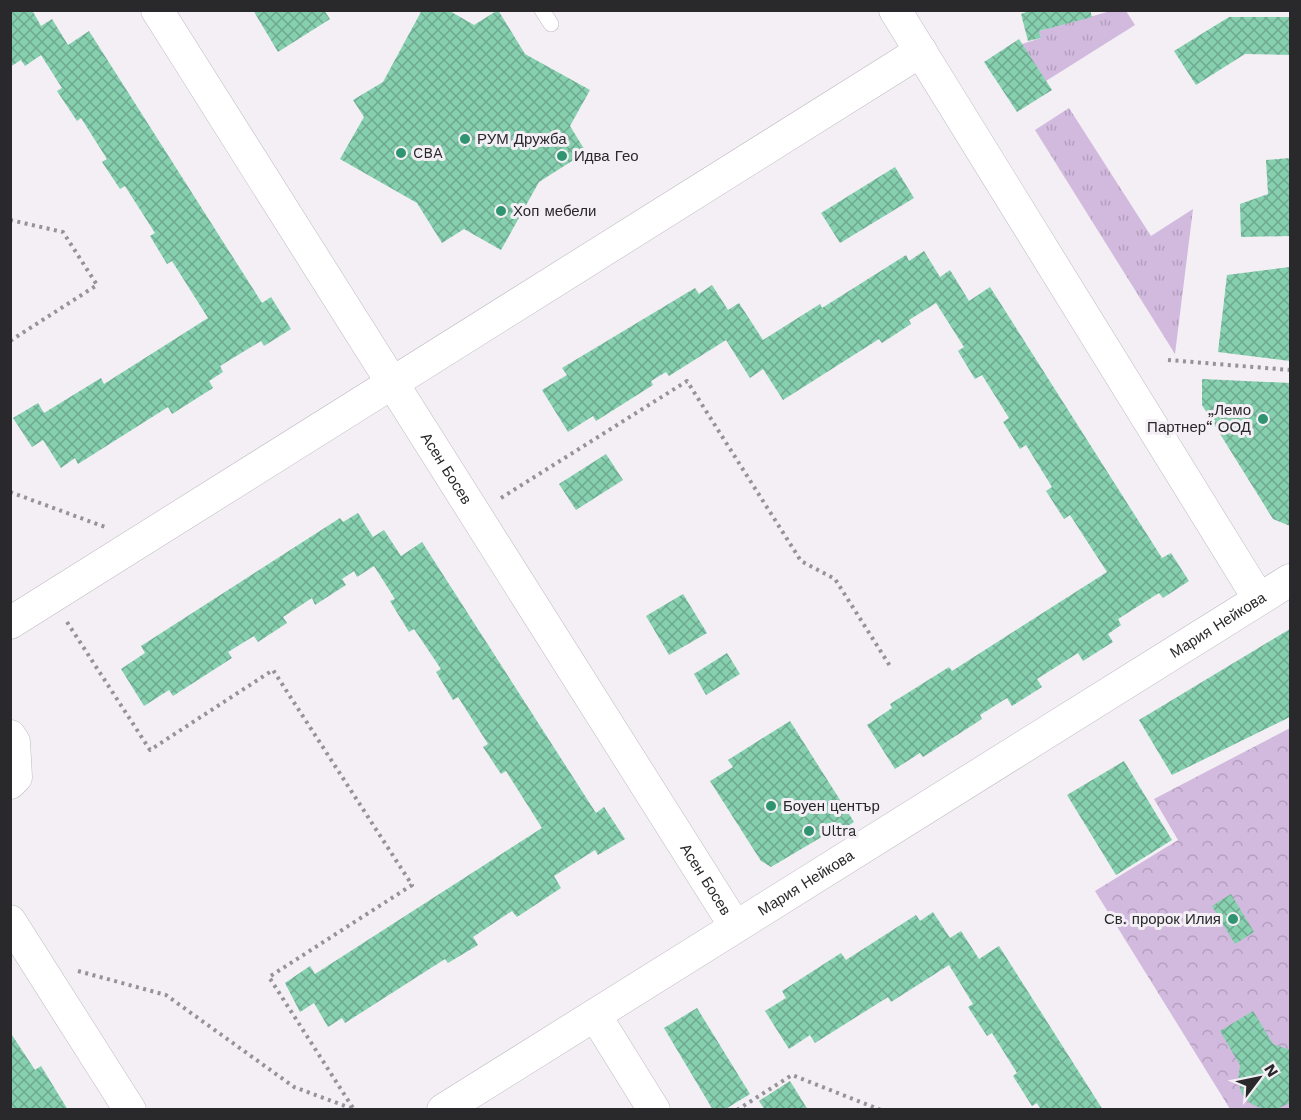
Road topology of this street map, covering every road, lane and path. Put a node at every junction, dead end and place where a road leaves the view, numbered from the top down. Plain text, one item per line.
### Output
1 (157, 10) edge
2 (542, 10) edge
3 (895, 10) edge
4 (550, 24) dead end
5 (921, 51) junction
6 (10, 220) edge
7 (10, 341) edge
8 (1168, 360) dead end
9 (1290, 370) edge
10 (392, 383) junction
11 (10, 492) edge
12 (475, 515) junction
13 (141, 541) junction
14 (1290, 580) edge
15 (51, 598) junction
16 (1259, 599) junction
17 (10, 624) edge
18 (890, 666) dead end
19 (10, 736) edge
20 (10, 783) edge
21 (10, 921) edge
22 (735, 926) junction
23 (34, 958) junction
24 (595, 1015) junction
25 (354, 1109) edge
26 (130, 1110) edge
27 (443, 1110) edge
28 (654, 1110) edge
29 (737, 1110) edge
30 (881, 1110) edge

1 - 10 street, Асен Босев
2 - 4 lane
3 - 5 street
5 - 10 street
5 - 16 street
6 - 7 path
8 - 9 path
10 - 12 street, Асен Босев
10 - 13 street
11 - 13 path
12 - 18 path
12 - 22 street, Асен Босев
13 - 15 street
14 - 16 street, Мария Нейкова
15 - 17 street
15 - 25 path
16 - 22 street, Мария Нейкова
19 - 20 street
21 - 23 street
22 - 24 street, Мария Нейкова
23 - 25 path
23 - 26 street
24 - 27 street, Мария Нейкова
24 - 28 street
29 - 30 path

